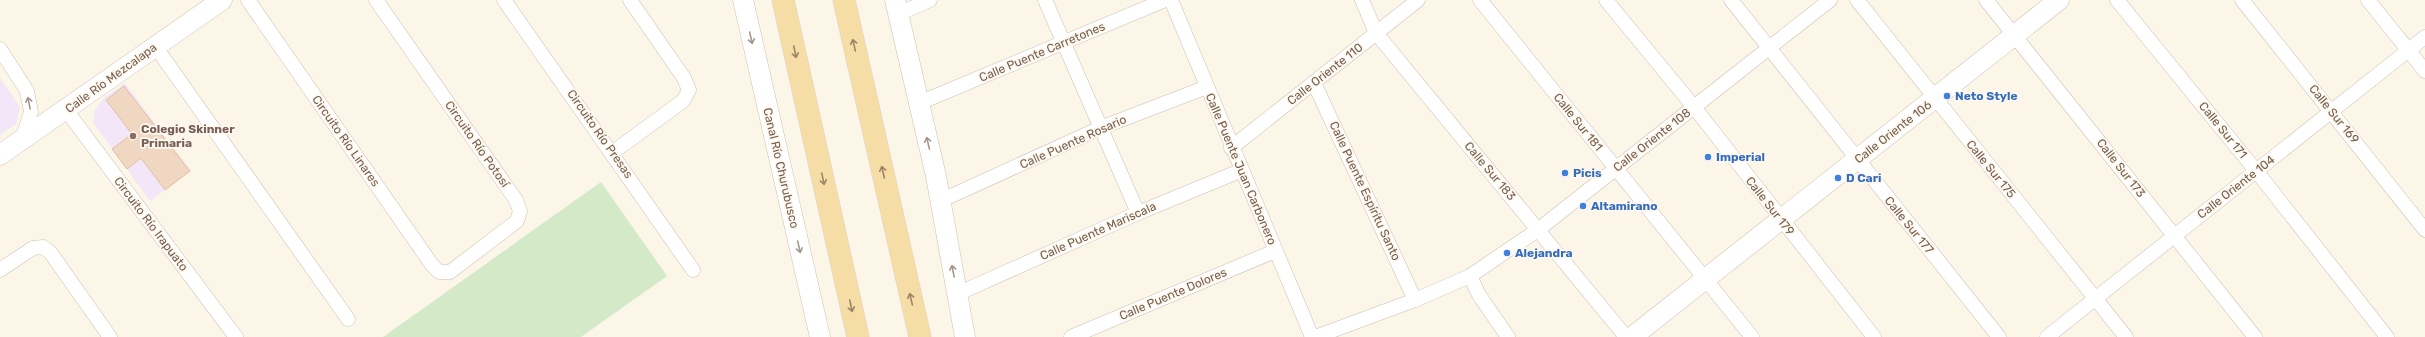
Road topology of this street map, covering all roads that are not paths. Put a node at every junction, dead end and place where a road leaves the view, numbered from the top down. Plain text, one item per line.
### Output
1 (222, 0) edge
2 (248, 0) edge
3 (376, 0) edge
4 (504, 0) edge
5 (630, 0) edge
6 (743, 0) edge
7 (783, 0) edge
8 (844, 0) edge
9 (930, 0) edge
10 (1045, 0) edge
11 (1165, 0) edge
12 (1171, 0) edge
13 (1362, 0) edge
14 (1418, 0) edge
15 (1480, 0) edge
16 (1606, 0) edge
17 (1731, 0) edge
18 (1830, 0) edge
19 (1857, 0) edge
20 (1986, 0) edge
21 (2059, 0) edge
22 (2117, 0) edge
23 (2242, 0) edge
24 (2368, 0) edge
25 (897, 7) edge
26 (1376, 33) junction
27 (2015, 36) junction
28 (2425, 37) edge
29 (1064, 43) junction
30 (156, 46) junction
31 (1769, 47) junction
32 (0, 49) edge
33 (2408, 50) junction
34 (2425, 71) edge
35 (1314, 82) junction
36 (1207, 87) junction
37 (1935, 99) junction
38 (919, 103) junction
39 (1694, 107) junction
40 (66, 110) junction
41 (2332, 112) junction
42 (1100, 128) junction
43 (22, 140) junction
44 (1231, 148) junction
45 (613, 152) junction
46 (0, 156) edge
47 (1856, 160) junction
48 (1615, 168) junction
49 (1240, 171) junction
50 (2257, 172) junction
51 (940, 202) junction
52 (1138, 213) junction
53 (1780, 220) junction
54 (1539, 229) junction
55 (2425, 230) edge
56 (2174, 236) junction
57 (1275, 251) junction
58 (0, 270) edge
59 (693, 270) dead end
60 (450, 272) joint
61 (1470, 276) junction
62 (1706, 280) junction
63 (957, 294) junction
64 (2096, 299) junction
65 (1415, 300) junction
66 (348, 319) dead end
67 (110, 337) edge
68 (236, 337) edge
69 (820, 337) edge
70 (858, 337) edge
71 (920, 337) edge
72 (965, 337) edge
73 (1071, 337) edge
74 (1312, 337) edge
75 (1315, 337) edge
76 (1508, 337) edge
77 (1626, 337) edge
78 (1632, 337) edge
79 (1752, 337) edge
80 (1874, 337) edge
81 (1999, 337) edge
82 (2047, 337) edge
83 (2126, 337) edge
84 (2255, 337) edge
85 (2388, 337) edge

1 - 30 street, Calle Río Mezcalapa
2 - 60 street, Circuito Río Linares
3 - 60 street, Circuito Río Potosí
4 - 45 street, Circuito Río Presas
5 - 45 street
6 -> 69 street, Canal Río Churubusco
7 -> 70 main road
71 -> 8 main road
9 - 25 street
10 - 29 street
11 - 29 street, Calle Puente Carretones
12 - 36 street, Calle Puente Juan Carbonero
13 - 26 street, Calle Sur 183
14 - 26 street, Calle Oriente 110
15 - 48 street, Calle Sur 181
16 - 39 street, Calle Sur 179
17 - 31 street, Calle Sur 177
18 - 31 street, Calle Oriente 108
19 - 37 street, Calle Sur 175
20 - 27 street, Calle Sur 173
21 - 27 street, Calle Oriente 106
22 - 50 street, Calle Sur 171
23 - 41 street, Calle Sur 169
24 - 33 street
25 - 38 street
26 - 35 street, Calle Oriente 110
26 - 54 street, Calle Sur 183
27 - 37 street, Calle Oriente 106
27 - 56 street, Calle Sur 173
28 - 33 street, Calle Oriente 104
29 - 38 street, Calle Puente Carretones
29 - 42 street
30 - 40 street, Calle Río Mezcalapa
30 - 66 street
31 - 39 street, Calle Oriente 108
31 - 47 street, Calle Sur 177
43 -> 32 street
33 - 34 street
33 - 41 street, Calle Oriente 104
35 - 44 street, Calle Oriente 110
35 - 65 street, Calle Puente Espíritu Santo
36 - 42 street, Calle Puente Rosario
36 - 44 street, Calle Puente Juan Carbonero
37 - 47 street, Calle Oriente 106
37 - 64 street, Calle Sur 175
51 -> 38 street
39 - 48 street, Calle Oriente 108
39 - 53 street, Calle Sur 179
40 - 43 street, Calle Río Mezcalapa
40 - 68 street, Circuito Río Irapuato
41 - 50 street, Calle Oriente 104
41 - 55 street, Calle Sur 169
42 - 51 street, Calle Puente Rosario
42 - 52 street
43 - 46 street, Calle Río Mezcalapa
44 - 49 street, Calle Puente Juan Carbonero
45 - 59 street, Circuito Río Presas
47 - 53 street, Calle Oriente 106
47 - 81 street, Calle Sur 177
48 - 54 street, Calle Oriente 108
48 - 62 street, Calle Sur 181
49 - 52 street, Calle Puente Mariscala
49 - 57 street, Calle Puente Juan Carbonero
50 - 56 street, Calle Oriente 104
50 - 85 street, Calle Sur 171
63 -> 51 street
52 - 63 street, Calle Puente Mariscala
53 - 62 street, Calle Oriente 106
53 - 80 street, Calle Sur 179
54 - 61 street, Calle Oriente 108
54 - 77 street, Calle Sur 183
56 - 64 street, Calle Oriente 104
56 - 84 street, Calle Sur 173
57 - 73 street, Calle Puente Dolores
57 - 74 street, Calle Puente Juan Carbonero
58 - 67 street
61 - 65 street, Calle Oriente 108
61 - 76 street
62 - 78 street, Calle Oriente 106
62 - 79 street, Calle Sur 181
63 - 72 street
64 - 82 street, Calle Oriente 104
64 - 83 street, Calle Sur 175
65 - 75 street, Calle Oriente 108

